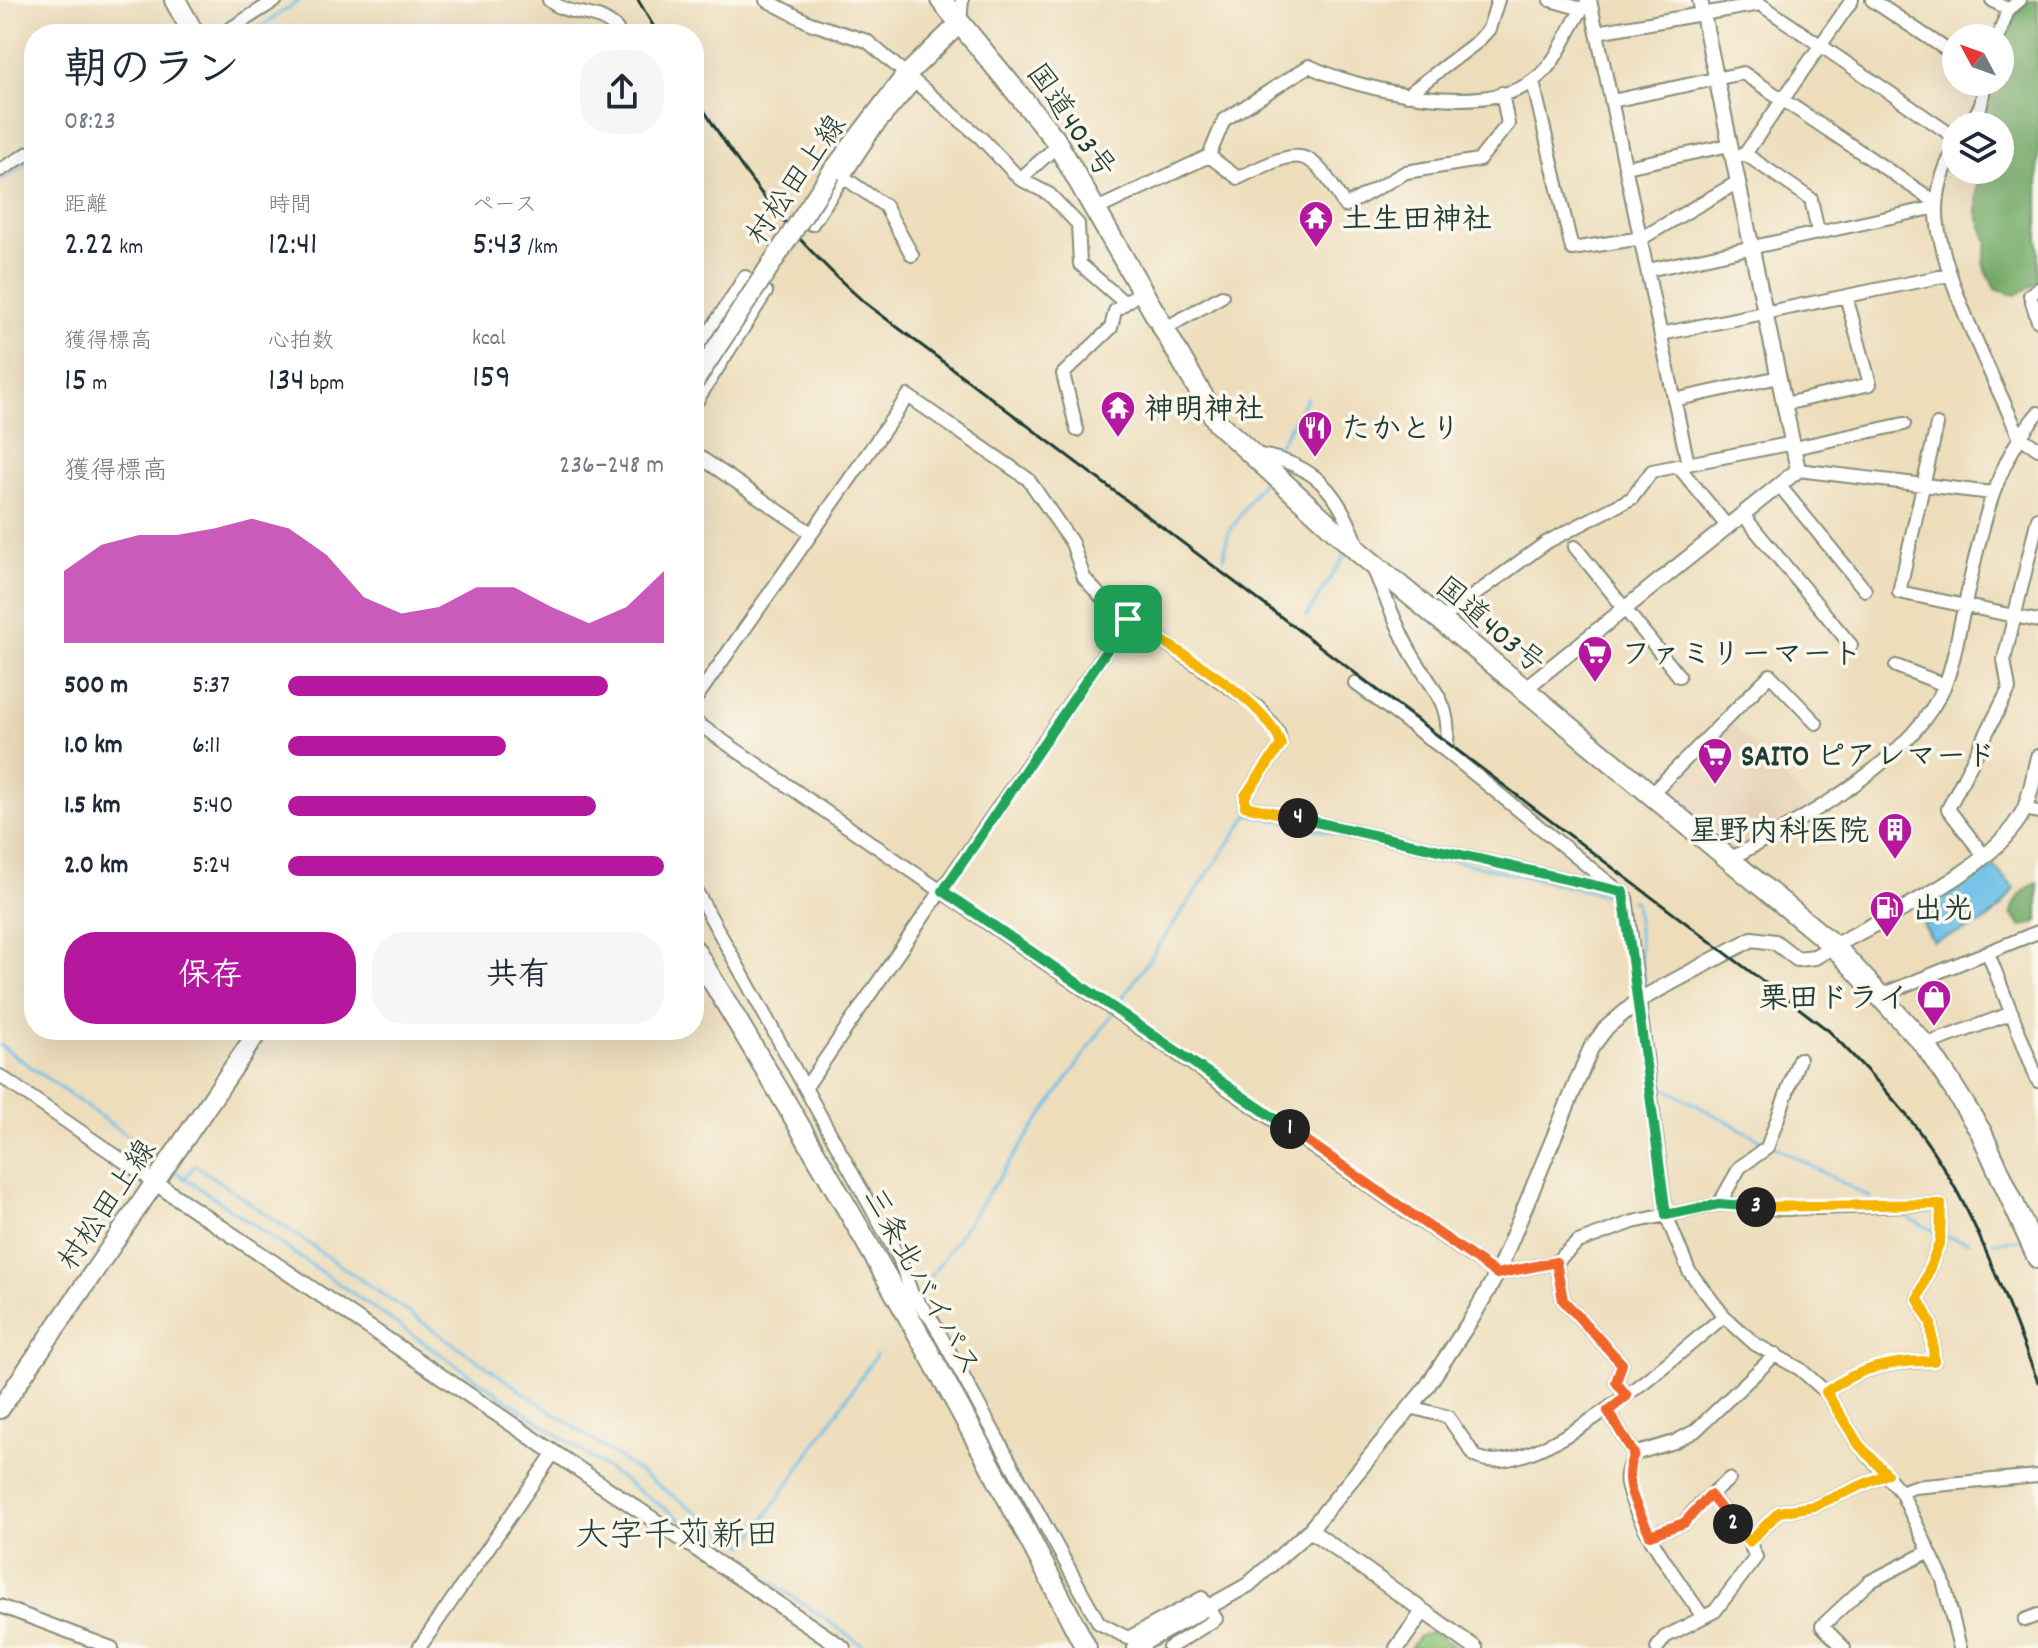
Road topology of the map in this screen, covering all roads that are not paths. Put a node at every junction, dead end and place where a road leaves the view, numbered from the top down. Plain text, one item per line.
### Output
1 (175, 0) edge
2 (276, 0) edge
3 (549, 0) edge
4 (766, 0) edge
5 (941, 0) edge
6 (962, 0) edge
7 (1498, 0) edge
8 (1550, 0) edge
9 (1852, 0) edge
10 (1872, 0) edge
11 (1992, 0) edge
12 (2020, 0) edge
13 (1587, 3) edge
14 (1702, 7) edge
15 (2008, 10) junction
16 (960, 23) junction
17 (188, 24) edge
18 (238, 24) edge
19 (612, 24) edge
20 (2003, 24) edge
21 (1597, 32) junction
22 (1820, 45) junction
23 (1942, 47) edge
24 (1716, 78) junction
25 (910, 80) junction
26 (1533, 82) junction
27 (1502, 93) junction
28 (1407, 95) junction
29 (1783, 99) junction
30 (1612, 101) junction
31 (1942, 128) edge
32 (1058, 145) junction
33 (1736, 152) junction
34 (24, 156) edge
35 (1209, 156) junction
36 (1626, 167) junction
37 (0, 170) edge
38 (836, 174) junction
39 (1020, 179) junction
40 (1942, 180) edge
41 (1738, 182) junction
42 (1937, 205) junction
43 (1097, 209) junction
44 (812, 224) dead end
45 (1818, 232) junction
46 (1642, 238) junction
47 (1752, 248) junction
48 (912, 255) dead end
49 (1648, 270) junction
50 (1949, 275) junction
51 (2038, 289) edge
52 (1222, 296) dead end
53 (1846, 296) junction
54 (1133, 297) junction
55 (1766, 313) junction
56 (2038, 321) edge
57 (1164, 329) junction
58 (1661, 334) junction
59 (704, 341) edge
60 (704, 367) edge
61 (1779, 377) junction
62 (704, 389) edge
63 (1674, 400) junction
64 (1785, 404) junction
65 (2038, 413) edge
66 (1904, 424) dead end
67 (1937, 425) dead end
68 (1077, 430) dead end
69 (2019, 436) junction
70 (1794, 445) junction
71 (2038, 449) edge
72 (1247, 453) junction
73 (704, 460) edge
74 (1683, 465) junction
75 (1798, 470) junction
76 (1779, 485) junction
77 (1923, 485) junction
78 (1992, 493) junction
79 (1742, 514) junction
80 (2038, 518) edge
81 (1727, 526) junction
82 (811, 533) junction
83 (1575, 547) dead end
84 (1365, 557) junction
85 (1865, 590) dead end
86 (1965, 606) junction
87 (1624, 609) junction
88 (2013, 616) junction
89 (1128, 619) junction
90 (1440, 620) junction
91 (2038, 621) edge
92 (1851, 645) dead end
93 (1896, 666) dead end
94 (1679, 676) dead end
95 (1355, 683) dead end
96 (1945, 685) junction
97 (704, 687) edge
98 (1523, 690) junction
99 (1816, 723) dead end
100 (704, 728) edge
101 (1446, 751) junction
102 (2038, 757) edge
103 (1649, 796) junction
104 (2031, 810) edge
105 (1985, 857) junction
106 (1728, 860) junction
107 (943, 891) junction
108 (1623, 892) junction
109 (704, 905) edge
110 (2038, 932) edge
111 (1834, 946) junction
112 (1988, 953) junction
113 (704, 966) edge
114 (1881, 995) junction
115 (1639, 1000) junction
116 (2012, 1013) junction
117 (252, 1040) edge
118 (1925, 1045) junction
119 (1799, 1059) dead end
120 (0, 1076) edge
121 (2038, 1081) edge
122 (806, 1087) junction
123 (163, 1169) junction
124 (1719, 1204) junction
125 (1666, 1215) junction
126 (2032, 1223) edge
127 (2038, 1258) edge
128 (1556, 1262) junction
129 (1497, 1274) junction
130 (1724, 1316) junction
131 (1776, 1354) junction
132 (1826, 1392) junction
133 (1627, 1396) junction
134 (1411, 1407) junction
135 (0, 1409) edge
136 (1608, 1411) junction
137 (553, 1454) junction
138 (1634, 1454) junction
139 (1887, 1474) junction
140 (2038, 1476) edge
141 (1729, 1479) dead end
142 (1901, 1492) junction
143 (1710, 1495) junction
144 (1310, 1530) junction
145 (1650, 1535) junction
146 (1749, 1542) junction
147 (1928, 1552) junction
148 (0, 1606) edge
149 (1209, 1607) junction
150 (1422, 1613) junction
151 (2038, 1615) edge
152 (1703, 1617) junction
153 (2025, 1620) dead end
154 (112, 1648) edge
155 (419, 1648) edge
156 (843, 1648) edge
157 (1086, 1648) edge
158 (1135, 1648) edge
159 (1169, 1648) edge
160 (1397, 1648) edge
161 (1475, 1648) edge
162 (1657, 1648) edge
163 (1844, 1648) edge
164 (1960, 1648) edge

1 - 17 highway
2 - 18 street
3 - 19 street
4 - 25 street
5 - 16 highway, 国道403号
6 - 16 street
7 - 28 street
8 - 13 street
9 - 22 street
10 - 23 street
11 - 15 street
12 - 15 street
13 - 21 street
13 - 26 street
14 - 21 street
14 - 22 street
14 - 24 street
15 - 20 street
16 - 25 main road, 村松田上線
16 - 32 highway, 国道403号
21 - 30 street
22 - 29 street
22 - 31 street
24 - 29 street
24 - 30 street
24 - 33 street
25 - 38 main road, 村松田上線
25 - 39 street
26 - 27 street
26 - 46 street
27 - 28 street
27 - 35 street
28 - 35 street
29 - 33 street
29 - 42 street
30 - 36 street
32 - 39 street
32 - 43 highway, 国道403号
33 - 36 street
33 - 41 street
33 - 45 street
34 - 37 street
35 - 43 street
36 - 46 street
38 - 44 street
38 - 48 street
38 - 60 main road, 村松田上線, bridge
39 - 54 street
40 - 42 street
41 - 46 street
41 - 47 street
42 - 45 street
42 - 50 street
43 - 54 highway, 国道403号
45 - 47 street
46 - 49 street
47 - 49 street
47 - 55 street
49 - 58 street
50 - 53 street
50 - 69 street
51 - 56 street
52 - 57 street
53 - 55 street
53 - 64 street
54 - 57 highway, 国道403号
54 - 68 street
55 - 58 street
55 - 61 street
57 - 72 highway, 国道403号
58 - 63 street
59 - 62 street
61 - 63 street
61 - 64 street
63 - 74 street
64 - 70 street
65 - 69 street
66 - 70 street
67 - 77 street
69 - 71 street
69 - 78 street
70 - 74 street
70 - 75 street
72 - 84 highway, 国道403号
72 - 84 street
73 - 82 street
74 - 81 street
74 - 90 street
75 - 76 street
75 - 77 street
76 - 79 street
76 - 85 street
77 - 78 street
77 - 86 street
78 - 86 street
79 - 81 street
79 - 92 street
80 - 88 street
81 - 87 street
82 - 89 street
82 - 97 street
83 - 87 street
84 - 90 highway, 国道403号
84 - 101 street
86 - 88 street
86 - 96 street
87 - 94 street
87 - 98 street
88 - 91 street
88 - 105 street
89 - 107 street
89 - 108 street
90 - 98 highway, 国道403号
93 - 96 street
95 - 101 street
96 - 106 street
98 - 103 highway, 国道403号
99 - 103 street
100 - 107 street
101 - 108 street
102 - 104 street
103 - 106 highway, 国道403号
104 - 105 street
105 - 111 street
106 - 111 highway, 国道403号
107 - 122 street
107 - 129 street
108 - 115 street
109 - 122 street
110 - 112 street
111 - 114 highway, 国道403号
111 - 115 street
112 - 114 street
112 - 116 street
113 - 157 highway, 三条北バイパス
114 - 118 highway, 国道403号
115 - 125 street
115 - 129 street
116 - 118 street
116 - 121 street
117 - 123 main road, 村松田上線
118 - 126 highway, 国道403号
119 - 124 street
120 - 123 street
122 - 149 street
123 - 135 main road, 村松田上線
123 - 137 street
124 - 125 street
124 - 132 street
125 - 128 street
125 - 130 street
126 - 127 highway, 国道403号
128 - 129 street
128 - 133 street
129 - 134 street
130 - 131 street
130 - 133 street
131 - 132 street
131 - 138 street
132 - 139 street
133 - 136 street
134 - 136 street
134 - 144 street
136 - 138 street
137 - 155 street
137 - 156 street
138 - 145 street
139 - 142 street
139 - 146 street
140 - 142 street
141 - 143 street
142 - 147 street
143 - 145 street
143 - 146 street
144 - 149 street
144 - 150 street
145 - 152 street
146 - 152 street
147 - 163 street
147 - 164 street
148 - 154 street
149 - 158 street
149 - 159 street
150 - 160 street
150 - 161 street
151 - 153 street
152 - 162 street

